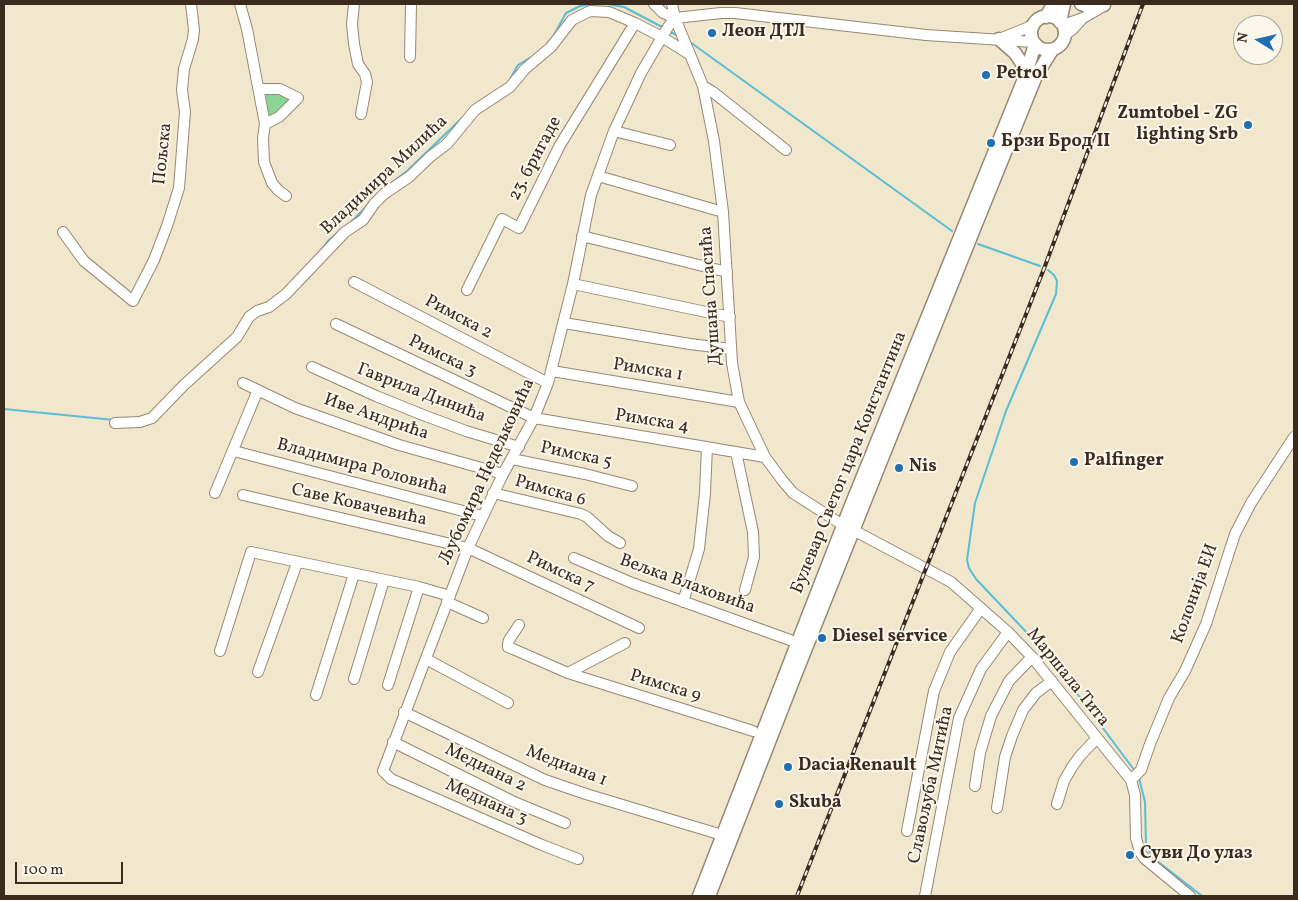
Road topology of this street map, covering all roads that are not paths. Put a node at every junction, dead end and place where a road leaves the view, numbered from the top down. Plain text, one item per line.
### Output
1 (191, 4) edge
2 (240, 4) edge
3 (354, 4) edge
4 (411, 4) edge
5 (654, 4) edge
6 (672, 4) edge
7 (1054, 4) edge
8 (1064, 4) edge
9 (1081, 4) edge
10 (1106, 5) edge
11 (1046, 16) junction
12 (675, 18) junction
13 (635, 23) junction
14 (1034, 24) junction
15 (1063, 27) junction
16 (665, 32) junction
17 (999, 39) junction
18 (1034, 42) junction
19 (1052, 50) junction
20 (689, 54) junction
21 (410, 57) dead end
22 (1026, 74) junction
23 (703, 86) junction
24 (259, 89) junction
25 (361, 114) dead end
26 (265, 124) junction
27 (614, 131) junction
28 (670, 145) dead end
29 (786, 150) dead end
30 (598, 176) junction
31 (286, 196) dead end
32 (723, 212) junction
33 (63, 232) dead end
34 (582, 236) junction
35 (727, 272) junction
36 (354, 282) dead end
37 (573, 284) junction
38 (467, 290) dead end
39 (730, 317) junction
40 (564, 322) junction
41 (336, 324) dead end
42 (731, 349) junction
43 (312, 367) dead end
44 (552, 371) junction
45 (243, 383) dead end
46 (548, 383) junction
47 (258, 390) junction
48 (739, 402) junction
49 (534, 418) junction
50 (115, 423) dead end
51 (1294, 436) edge
52 (519, 447) junction
53 (707, 447) junction
54 (234, 451) junction
55 (736, 452) junction
56 (765, 457) junction
57 (512, 459) junction
58 (503, 474) junction
59 (632, 486) dead end
60 (216, 493) dead end
61 (493, 493) junction
62 (243, 495) dead end
63 (482, 516) junction
64 (848, 528) junction
65 (620, 543) dead end
66 (468, 548) junction
67 (574, 558) dead end
68 (297, 562) junction
69 (354, 574) junction
70 (384, 580) junction
71 (419, 587) junction
72 (745, 590) dead end
73 (448, 599) junction
74 (683, 602) junction
75 (981, 608) junction
76 (483, 618) dead end
77 (519, 625) dead end
78 (639, 628) dead end
79 (1008, 632) junction
80 (790, 640) dead end
81 (625, 643) dead end
82 (220, 651) dead end
83 (1032, 657) junction
84 (426, 659) junction
85 (258, 672) dead end
86 (568, 673) junction
87 (354, 679) dead end
88 (1052, 681) junction
89 (388, 685) dead end
90 (316, 695) dead end
91 (508, 703) dead end
92 (404, 712) junction
93 (753, 731) dead end
94 (1096, 739) junction
95 (393, 742) junction
96 (383, 771) joint
97 (1136, 776) junction
98 (975, 786) dead end
99 (1058, 804) dead end
100 (996, 808) dead end
101 (565, 823) dead end
102 (907, 831) dead end
103 (722, 835) junction
104 (578, 859) dead end
105 (699, 896) edge
106 (709, 896) edge
107 (925, 896) edge
108 (1190, 896) edge

1 - 33 street, Пољска
2 - 24 street
3 - 25 street
4 - 21 street
5 - 12 street
6 - 12 street, Душана Спасића
7 - 11 main road
8 - 15 main road
9 - 10 main road
10 - 15 street
11 - 14 main road
11 - 15 main road
12 - 16 street, Љубомира Недељковића
12 - 17 street
12 - 20 street, Душана Спасића
13 - 16 street, Владимира Милића
13 - 38 street, 23. бригаде
13 - 50 street, Владимира Милића
14 - 17 street
14 - 18 main road
15 - 19 main road
16 - 20 street, Владимира Милића
16 - 27 street, Љубомира Недељковића
17 - 18 street
17 - 22 main road
18 - 19 main road
18 - 22 main road, Булевар Светог цара Константина
19 - 64 main road, Булевар Светог цара Константина
20 - 23 street, Душана Спасића
22 - 64 main road, Булевар Светог цара Константина
23 - 29 street
23 - 32 street, Душана Спасића
24 - 26 street
24 - 26 street
26 - 31 street
27 - 28 street
27 - 30 street, Љубомира Недељковића
30 - 32 street
30 - 34 street, Љубомира Недељковића
32 - 35 street, Душана Спасића
34 - 35 street
34 - 37 street, Љубомира Недељковића
35 - 39 street, Душана Спасића
36 - 46 street, Римска 2
37 - 39 street
37 - 40 street, Љубомира Недељковића
39 - 42 street, Душана Спасића
40 - 42 street
40 - 44 street, Љубомира Недељковића
41 - 49 street, Римска 3
42 - 48 street, Душана Спасића
43 - 52 street, Гаврила Динића
44 - 46 street, Љубомира Недељковића
44 - 48 street, Римска 1
45 - 47 street, Иве Андрића
46 - 49 street, Љубомира Недељковића
47 - 54 street
47 - 58 street, Иве Андрића
48 - 56 street, Душана Спасића
49 - 52 street, Љубомира Недељковића
49 - 53 street, Римска 4
51 - 97 street, Колонија ЕИ
52 - 57 street, Љубомира Недељковића
53 - 55 street, Римска 4
53 - 74 street
54 - 60 street
54 - 63 street, Владимира Роловића
55 - 56 street, Римска 4
55 - 72 street
56 - 64 street, Душана Спасића
57 - 58 street, Љубомира Недељковића
57 - 59 street, Римска 5
58 - 61 street, Љубомира Недељковића
61 - 63 street, Љубомира Недељковића
61 - 65 street, Римска 6
62 - 66 street, Саве Ковачевића
63 - 66 street, Љубомира Недељковића
64 - 75 street, Маршала Тита
64 - 103 main road, Булевар Светог цара Константина
64 - 106 main road, Булевар Светог цара Константина
66 - 73 street, Љубомира Недељковића
66 - 78 street, Римска 7
67 - 74 street, Вељка Влаховића
68 - 69 street
68 - 82 street
68 - 85 street
69 - 70 street
69 - 90 street
70 - 71 street
70 - 87 street
71 - 73 street
71 - 89 street
73 - 76 street
73 - 84 street, Љубомира Недељковића
74 - 80 street, Вељка Влаховића
75 - 79 street, Маршала Тита
75 - 102 street
77 - 86 street, Римска 9
79 - 83 street, Маршала Тита
79 - 107 street, Славољуба Митића
81 - 86 street, Римска 9
83 - 88 street, Маршала Тита
83 - 98 street
84 - 91 street
84 - 92 street, Љубомира Недељковића
86 - 93 street, Римска 9
88 - 94 street, Маршала Тита
88 - 100 street
92 - 95 street, Љубомира Недељковића
92 - 103 street, Медиана 1
94 - 97 street, Маршала Тита
94 - 99 street
95 - 96 street, Љубомира Недељковића
95 - 101 street, Медиана 2
96 - 104 street, Медиана 3
97 - 108 street, Маршала Тита
103 - 105 main road, Булевар Светог цара Константина

